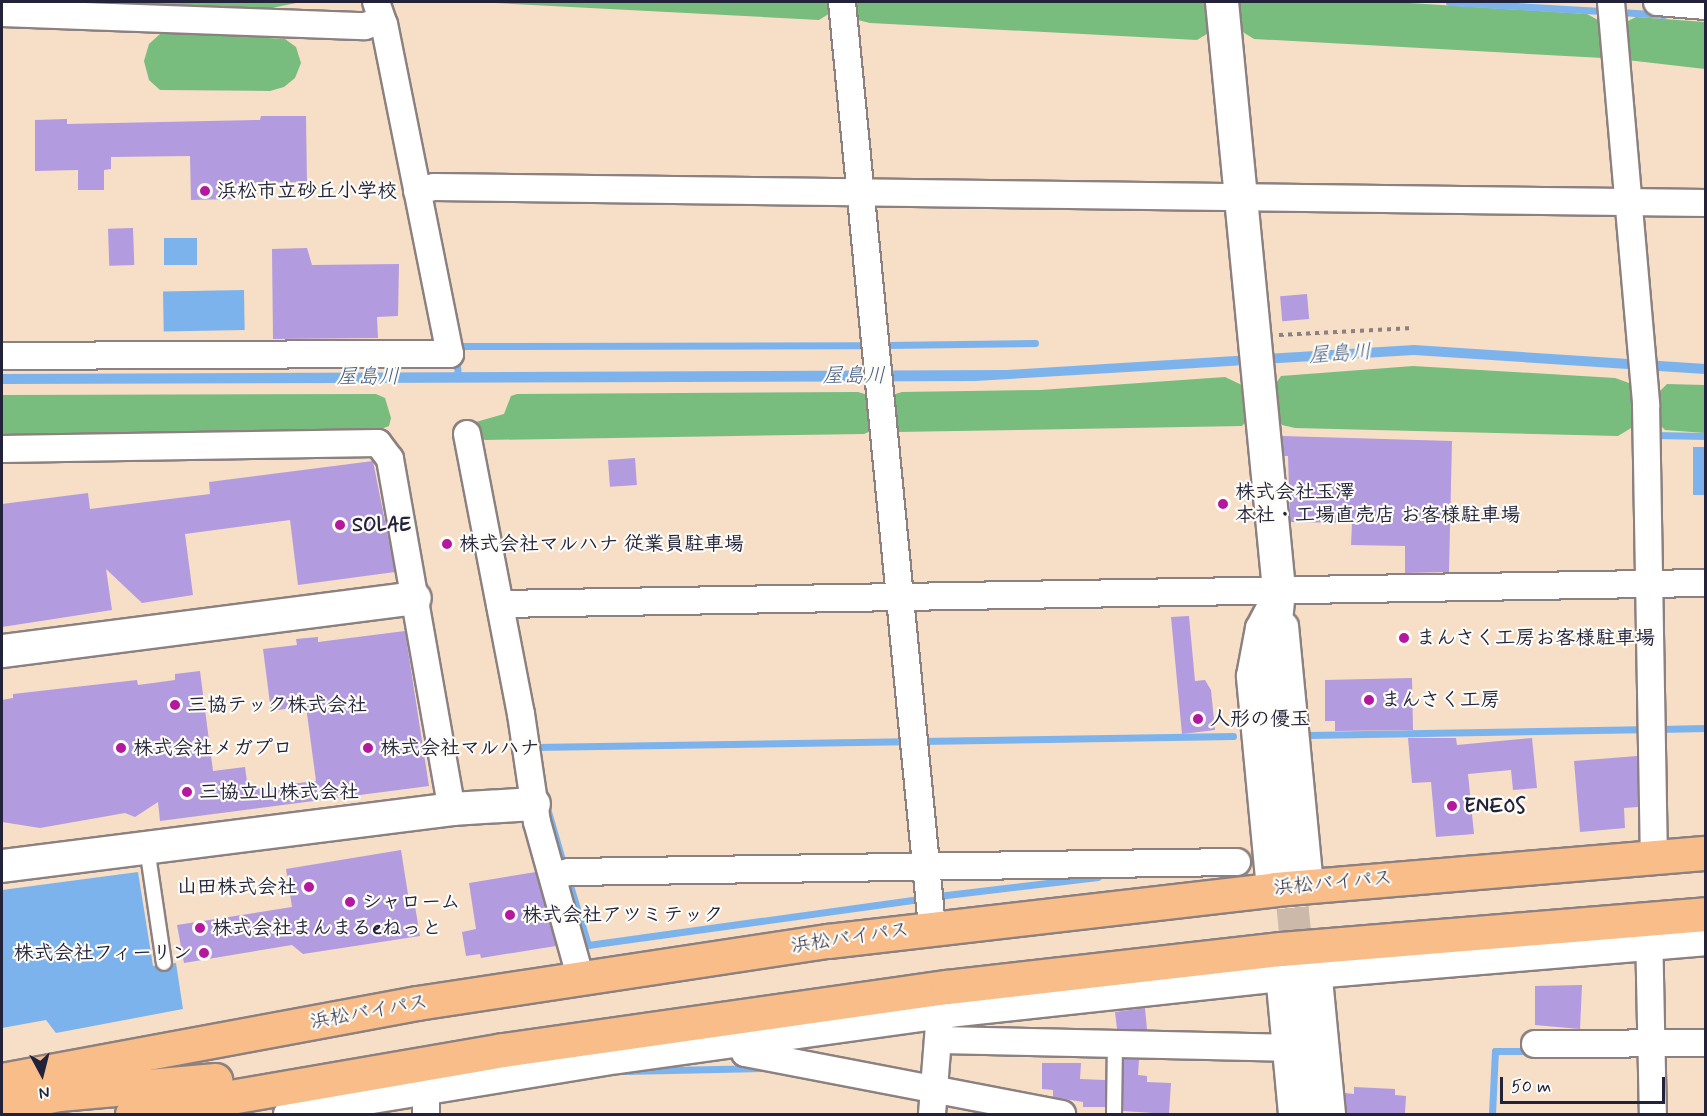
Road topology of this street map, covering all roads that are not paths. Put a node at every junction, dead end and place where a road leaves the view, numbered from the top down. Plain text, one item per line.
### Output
1 (842, 2) edge
2 (1222, 2) edge
3 (1611, 2) edge
4 (1657, 2) edge
5 (1706, 6) edge
6 (379, 11) edge
7 (2, 13) edge
8 (417, 190) junction
9 (861, 193) junction
10 (1241, 198) junction
11 (1632, 202) junction
12 (1706, 203) edge
13 (2, 356) edge
14 (467, 434) dead end
15 (2, 449) edge
16 (1706, 583) edge
17 (1649, 584) junction
18 (1279, 590) junction
19 (899, 596) junction
20 (415, 598) junction
21 (500, 604) junction
22 (2, 651) edge
23 (534, 804) junction
24 (452, 809) junction
25 (147, 848) junction
26 (1706, 853) edge
27 (1654, 857) junction
28 (1195, 862) junction
29 (1237, 862) dead end
30 (2, 866) edge
31 (926, 866) junction
32 (1275, 872) junction
33 (554, 876) junction
34 (1310, 885) junction
35 (1706, 914) edge
36 (932, 927) junction
37 (1649, 932) junction
38 (1706, 942) edge
39 (164, 963) dead end
40 (1298, 967) junction
41 (580, 976) junction
42 (939, 1028) junction
43 (744, 1042) junction
44 (1115, 1042) junction
45 (1653, 1043) junction
46 (1706, 1043) edge
47 (1535, 1044) dead end
48 (1286, 1048) junction
49 (343, 1076) junction
50 (2, 1080) edge
51 (934, 1102) edge
52 (426, 1103) edge
53 (2, 1105) edge
54 (132, 1114) edge
55 (287, 1114) edge
56 (1062, 1114) edge
57 (1113, 1114) edge
58 (1292, 1114) edge
59 (1312, 1114) edge
60 (1332, 1114) edge
61 (1653, 1114) edge

1 - 9 street
2 - 10 street
3 - 11 street
4 - 5 street
6 - 7 street
6 - 8 street
8 - 9 street
8 - 13 street
9 - 10 street
9 - 19 street
10 - 11 street
10 - 18 street
11 - 12 street
11 - 17 street
14 - 21 street
15 - 20 street
16 - 17 street
17 - 18 street
17 - 27 street
18 - 19 street
18 - 32 street
18 - 34 street
19 - 21 street
19 - 31 street
20 - 22 street
20 - 24 street
21 - 23 street
23 - 24 street
23 - 33 street
24 - 25 street
25 - 30 street
25 - 39 lane
26 - 27 highway, 浜松バイパス
27 - 34 highway, 浜松バイパス
28 - 29 street
28 - 31 street
28 - 32 street
31 - 33 street
31 - 36 street
32 - 34 highway, 浜松バイパス
32 - 36 highway, 浜松バイパス
33 - 41 street
35 - 37 highway
36 - 41 highway, 浜松バイパス
37 - 38 street
37 - 40 highway
37 - 45 street
40 - 42 street
40 - 48 street
40 - 49 highway
40 - 59 street
40 - 60 street
41 - 50 highway, 浜松バイパス
42 - 43 street
42 - 44 street
42 - 51 street
43 - 51 street
43 - 52 street
44 - 48 street
44 - 57 lane
45 - 46 street
45 - 47 street
45 - 61 street
48 - 58 street
49 - 53 highway
49 - 54 highway
51 - 56 street
52 - 55 street

